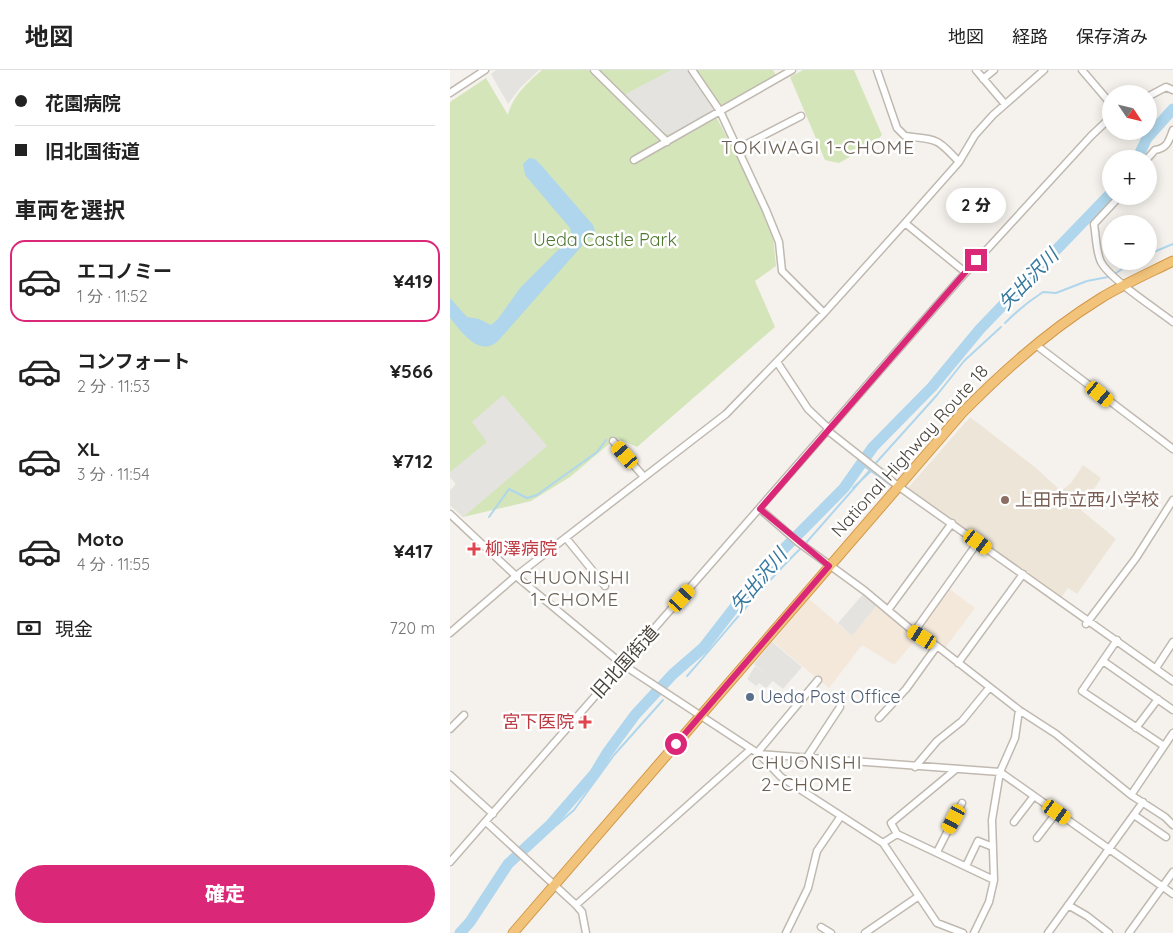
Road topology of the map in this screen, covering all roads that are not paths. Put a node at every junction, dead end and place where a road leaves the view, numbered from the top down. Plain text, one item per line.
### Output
1 (485, 70) edge
2 (594, 70) edge
3 (692, 70) edge
4 (792, 70) edge
5 (877, 70) edge
6 (976, 70) edge
7 (994, 70) edge
8 (1044, 70) edge
9 (1082, 70) edge
10 (983, 79) junction
11 (1173, 90) edge
12 (1158, 91) edge
13 (450, 93) edge
14 (1102, 93) edge
15 (1004, 103) junction
16 (720, 111) junction
17 (801, 116) dead end
18 (1102, 126) edge
19 (1173, 130) edge
20 (668, 142) junction
21 (739, 148) junction
22 (1155, 150) edge
23 (634, 160) dead end
24 (959, 162) junction
25 (1114, 205) edge
26 (905, 223) junction
27 (1173, 261) edge
28 (965, 272) junction
29 (1126, 285) junction
30 (824, 314) junction
31 (1173, 322) edge
32 (1036, 345) junction
33 (776, 362) junction
34 (827, 429) junction
35 (613, 441) dead end
36 (1173, 450) edge
37 (644, 477) junction
38 (898, 486) junction
39 (1173, 500) edge
40 (760, 509) junction
41 (450, 514) edge
42 (952, 523) junction
43 (566, 538) junction
44 (978, 542) junction
45 (829, 566) junction
46 (1023, 574) junction
47 (516, 576) junction
48 (605, 586) dead end
49 (888, 610) junction
50 (1087, 622) junction
51 (914, 632) junction
52 (450, 633) edge
53 (1117, 640) junction
54 (1173, 642) edge
55 (937, 646) junction
56 (1103, 660) junction
57 (958, 663) junction
58 (622, 664) junction
59 (1156, 668) junction
60 (818, 680) dead end
61 (1173, 681) edge
62 (989, 688) junction
63 (1158, 699) junction
64 (840, 707) dead end
65 (1019, 710) junction
66 (1173, 710) edge
67 (464, 715) dead end
68 (700, 716) junction
69 (879, 718) dead end
70 (1136, 728) junction
71 (450, 729) edge
72 (1173, 733) edge
73 (1164, 746) junction
74 (756, 752) junction
75 (807, 757) junction
76 (916, 767) junction
77 (955, 770) junction
78 (1000, 772) junction
79 (450, 775) edge
80 (1131, 795) junction
81 (1034, 796) junction
82 (1143, 802) junction
83 (962, 803) dead end
84 (1057, 812) junction
85 (492, 814) junction
86 (1134, 815) junction
87 (841, 816) junction
88 (486, 822) junction
89 (1014, 822) dead end
90 (1173, 826) edge
91 (897, 834) junction
92 (1037, 838) dead end
93 (1166, 838) dead end
94 (883, 843) junction
95 (993, 847) junction
96 (1109, 849) junction
97 (937, 852) junction
98 (450, 862) edge
99 (966, 866) junction
100 (1173, 872) edge
101 (994, 880) junction
102 (554, 884) junction
103 (1162, 887) junction
104 (1173, 894) edge
105 (918, 896) junction
106 (576, 905) junction
107 (1068, 905) junction
108 (821, 927) dead end
109 (513, 933) edge
110 (586, 933) edge
111 (786, 933) edge
112 (831, 933) edge
113 (865, 933) edge
114 (962, 933) edge
115 (974, 933) edge
116 (1048, 933) edge
117 (1109, 933) edge
118 (1129, 933) edge

1 - 13 street
2 - 20 street
3 - 16 street
4 - 16 street
5 - 24 street
6 - 10 street
7 - 10 street
8 - 15 street
9 - 14 street
10 - 15 street
11 - 12 street
15 - 24 street
16 - 20 street
16 - 21 street
17 - 21 street
18 - 28 street
19 - 22 street
20 - 23 street
21 - 30 street
24 - 26 street
25 - 29 street
26 - 28 street
26 - 30 street
27 - 29 highway, National Highway Route 18
28 - 34 street, 旧北国街道
29 - 31 street
29 - 32 highway, National Highway Route 18
30 - 33 street
32 - 36 street
32 - 38 highway, National Highway Route 18
33 - 34 street
33 - 37 street
34 - 38 street
34 - 40 street, 旧北国街道
35 - 37 street
37 - 43 street
38 - 42 street
38 - 45 highway, National Highway Route 18
39 - 50 street
40 - 45 street
40 - 58 street, 旧北国街道
41 - 47 street
42 - 44 street
42 - 49 street
43 - 47 street
43 - 48 street
44 - 46 street
44 - 51 street
45 - 49 street
45 - 68 highway, National Highway Route 18
46 - 50 street
46 - 57 street
47 - 52 street
47 - 58 street
49 - 51 street
50 - 53 street
51 - 55 street
53 - 56 street
53 - 59 street
54 - 59 street
55 - 57 street
55 - 69 street
56 - 63 street
56 - 70 street
57 - 62 street
58 - 68 street
58 - 85 street, 旧北国街道
59 - 61 street
60 - 74 street
62 - 65 street
62 - 76 street
63 - 66 street
63 - 70 street
64 - 75 street
65 - 78 street
65 - 80 street
67 - 71 street
68 - 74 street
68 - 102 highway, National Highway Route 18
70 - 73 street
72 - 73 street
73 - 80 street
74 - 75 street
74 - 87 street
74 - 106 street
75 - 76 street
76 - 77 street
77 - 78 street
77 - 91 street
78 - 81 street
78 - 95 street
79 - 85 street
80 - 82 street
81 - 84 street
81 - 89 street
82 - 86 street
82 - 90 street
83 - 97 street
84 - 92 street
84 - 96 street
85 - 88 street, 旧北国街道
86 - 93 street
86 - 96 street
87 - 94 street
87 - 111 street
88 - 98 street, 旧北国街道
88 - 102 street
91 - 94 street
91 - 97 street
94 - 105 street
95 - 99 street
95 - 101 street
96 - 103 street
96 - 107 street
97 - 99 street
99 - 101 street
100 - 103 street
101 - 115 street
102 - 106 street
102 - 109 highway, National Highway Route 18
103 - 104 street
103 - 118 street
105 - 113 street
105 - 114 street
106 - 110 street
107 - 116 street
107 - 117 street
108 - 112 street

